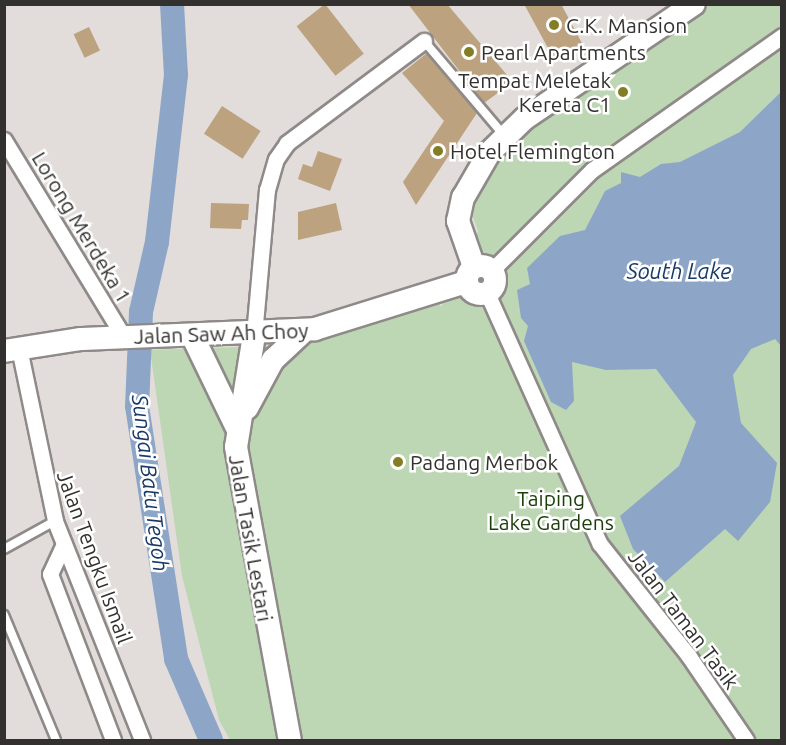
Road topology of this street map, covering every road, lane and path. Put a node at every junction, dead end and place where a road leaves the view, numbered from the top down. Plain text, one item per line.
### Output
1 (694, 4) edge
2 (782, 36) edge
3 (424, 41) joint
4 (504, 135) junction
5 (4, 140) edge
6 (478, 273) junction
7 (487, 293) joint
8 (304, 331) junction
9 (254, 335) junction
10 (136, 337) junction
11 (193, 337) junction
12 (12, 350) edge
13 (236, 426) junction
14 (55, 521) junction
15 (64, 544) junction
16 (4, 549) edge
17 (4, 615) edge
18 (142, 740) edge
19 (56, 741) edge
20 (113, 741) edge
21 (290, 741) edge
22 (746, 741) edge

1 - 4 street
2 - 6 street
3 - 4 lane
3 - 9 street
4 - 6 street
5 - 10 street, Lorong Merdeka 1
6 - 7 street
6 - 8 street, Jalan Saw Ah Choy
7 - 22 street, Jalan Taman Tasik
8 - 9 street, Jalan Saw Ah Choy
8 - 13 street
9 - 11 street, Jalan Saw Ah Choy
9 - 13 street, Jalan Tasik Lestari
10 - 11 street, Jalan Saw Ah Choy
10 - 12 street, Jalan Saw Ah Choy
11 - 13 street
12 - 14 street, Jalan Tengku Ismail
13 - 21 street, Jalan Tasik Lestari
14 - 15 street, Jalan Tengku Ismail
14 - 16 lane
15 - 18 street, Jalan Tengku Ismail
15 - 20 street
17 - 19 lane

